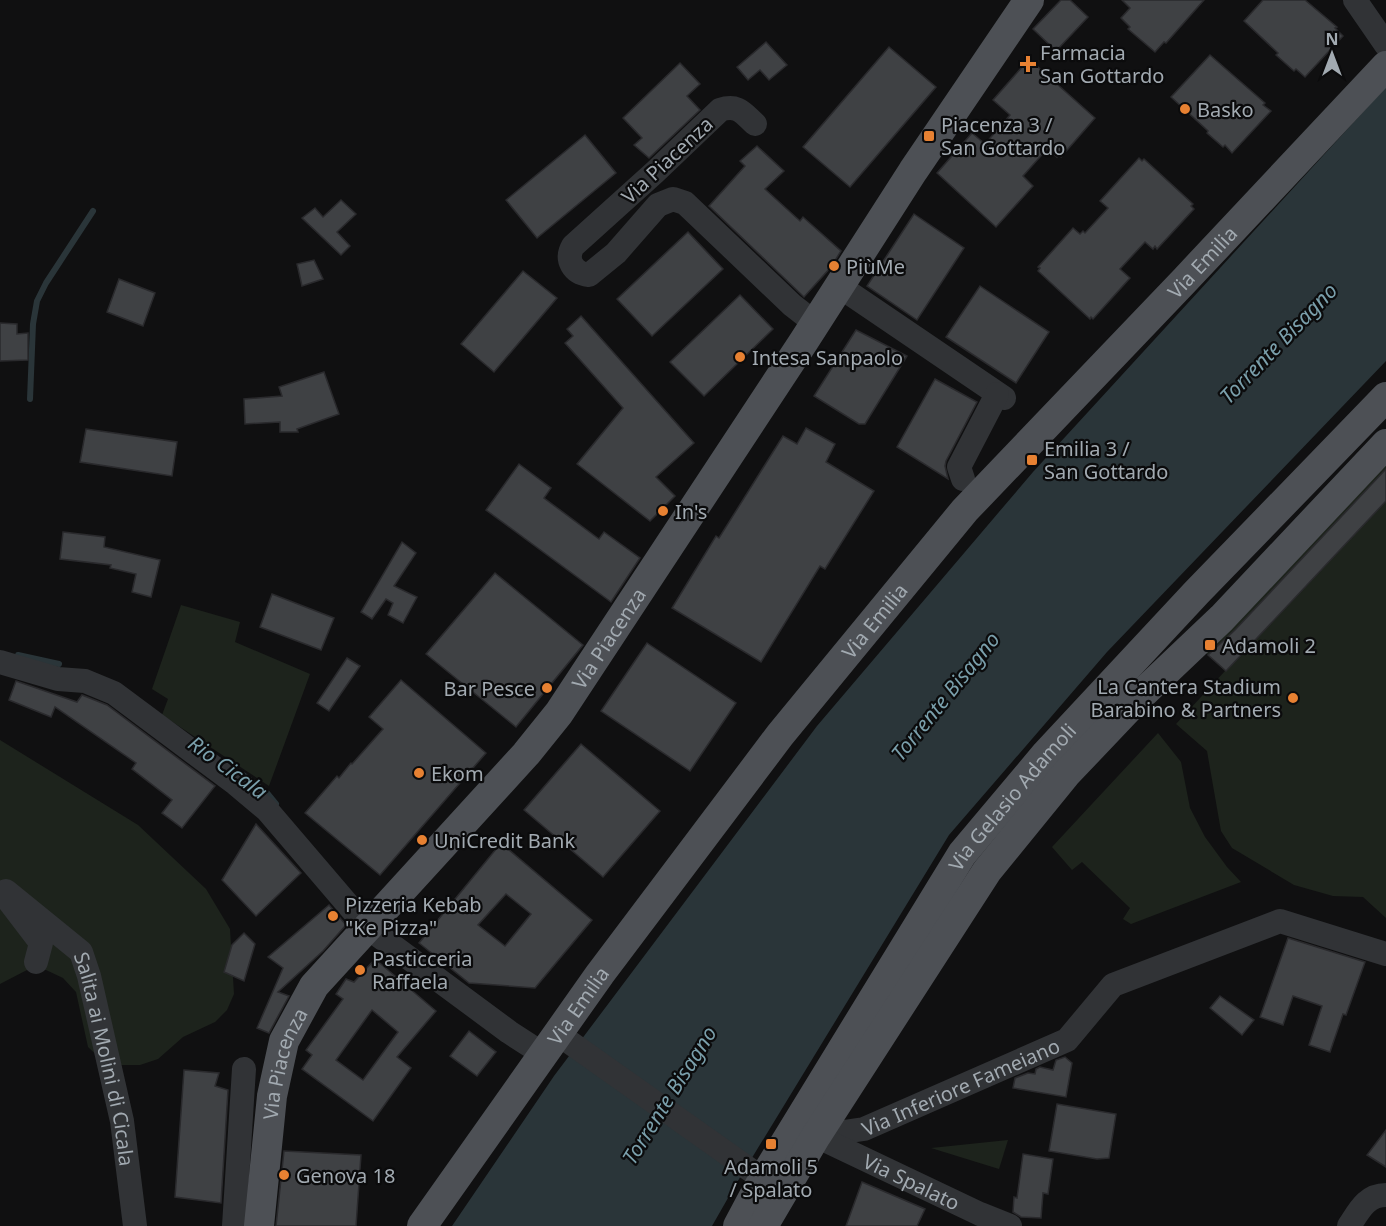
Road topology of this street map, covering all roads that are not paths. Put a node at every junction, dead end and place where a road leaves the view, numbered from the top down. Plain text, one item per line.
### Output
1 (1029, 0) edge
2 (1355, 0) edge
3 (1386, 45) edge
4 (1386, 66) edge
5 (756, 124) dead end
6 (839, 286) junction
7 (815, 323) junction
8 (1386, 398) edge
9 (1386, 444) edge
10 (963, 479) dead end
11 (0, 662) edge
12 (3, 888) edge
13 (367, 927) junction
14 (1386, 954) edge
15 (36, 962) dead end
16 (559, 1045) junction
17 (244, 1069) dead end
18 (816, 1137) junction
19 (756, 1175) junction
20 (1386, 1195) edge
21 (135, 1226) edge
22 (234, 1226) edge
23 (259, 1226) edge
24 (422, 1226) edge
25 (738, 1226) edge
26 (763, 1226) edge
27 (1010, 1226) edge
28 (1349, 1226) edge

1 - 6 main road, Via Piacenza
2 - 3 street
4 - 16 main road, Via Emilia
5 - 7 street, Via Piacenza
6 - 7 main road, Via Piacenza
6 - 10 street
7 - 13 main road, Via Piacenza
8 - 19 main road, Via Gelasio Adamoli
9 - 18 main road, Via Gelasio Adamoli
11 - 13 street
12 - 15 street, Salita ai Molini di Cicala
12 - 21 street, Salita ai Molini di Cicala
13 - 16 street
13 - 23 main road, Via Piacenza
14 - 18 street, Via Inferiore Fameiano
16 - 19 street
16 - 24 main road, Via Emilia
17 - 22 street, Via Piacenza
18 - 26 main road, Via Gelasio Adamoli
18 - 27 street, Via Spalato
19 - 25 main road, Via Gelasio Adamoli
20 - 28 street

